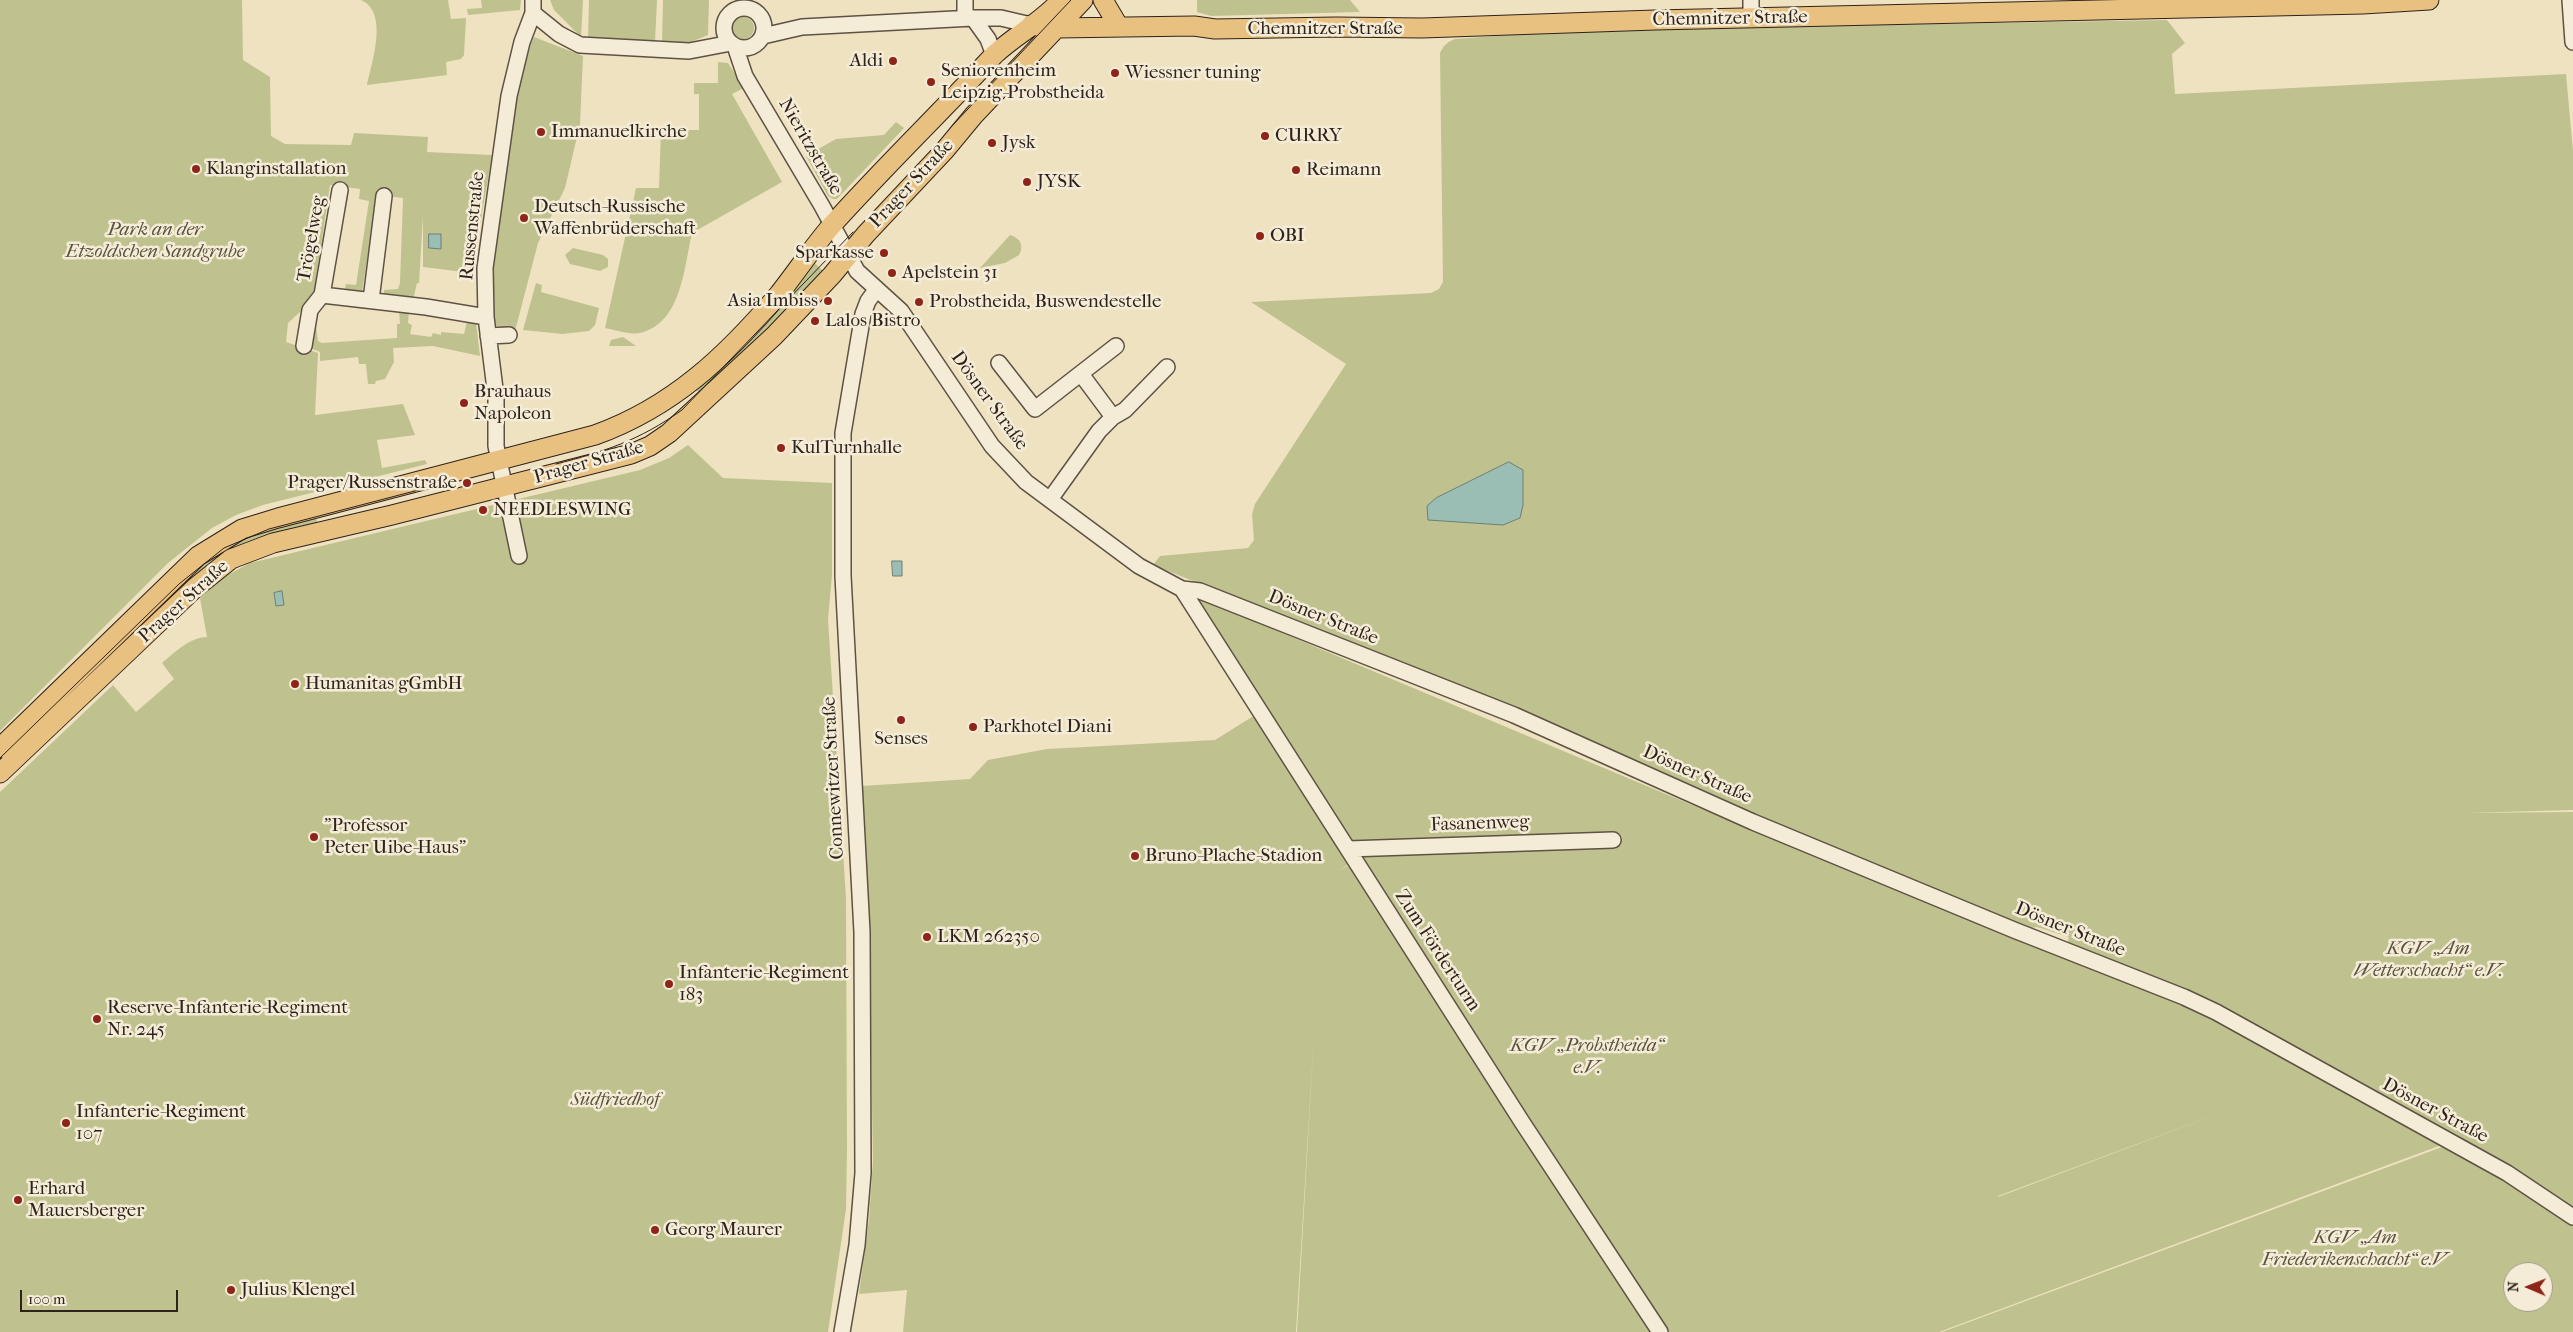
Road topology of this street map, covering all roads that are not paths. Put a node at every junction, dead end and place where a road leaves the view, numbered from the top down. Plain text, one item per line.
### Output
1 (965, 0) edge
2 (1061, 0) edge
3 (1083, 0) edge
4 (1103, 0) edge
5 (2429, 0) edge
6 (2570, 0) edge
7 (737, 5) edge
8 (533, 6) edge
9 (755, 9) edge
10 (1751, 9) edge
11 (969, 18) junction
12 (1031, 25) junction
13 (724, 27) junction
14 (802, 27) junction
15 (1118, 27) junction
16 (1057, 28) junction
17 (763, 36) junction
18 (2573, 42) edge
19 (733, 44) junction
20 (751, 47) junction
21 (701, 51) junction
22 (994, 55) junction
23 (745, 76) junction
24 (340, 190) dead end
25 (384, 196) dead end
26 (836, 232) junction
27 (849, 255) junction
28 (876, 290) junction
29 (322, 295) junction
30 (372, 300) junction
31 (486, 317) junction
32 (509, 335) dead end
33 (488, 336) junction
34 (304, 346) dead end
35 (1116, 346) dead end
36 (998, 363) dead end
37 (1167, 367) dead end
38 (1081, 374) junction
39 (1113, 417) junction
40 (499, 460) junction
41 (504, 487) junction
42 (1051, 498) junction
43 (519, 556) dead end
44 (1182, 589) junction
45 (0, 748) edge
46 (0, 773) edge
47 (1613, 840) dead end
48 (1348, 849) junction
49 (2573, 1217) edge
50 (842, 1332) edge
51 (1660, 1332) edge

1 - 11 street
2 - 12 main road, Prager Straße
3 - 16 main road, Prager Straße
4 - 15 main road
5 - 10 main road, Chemnitzer Straße
6 - 18 street
7 - 9 street
7 - 13 street
8 - 21 street
8 - 31 street, Russenstraße
9 - 14 street
9 - 17 street
10 - 15 main road, Chemnitzer Straße
11 - 12 street
11 - 14 street
11 - 22 street
12 - 16 main road, Chemnitzer Straße
12 - 22 main road, Prager Straße
13 - 19 street
13 - 21 street
14 - 17 street
15 - 16 main road, Chemnitzer Straße
16 - 27 main road, Prager Straße
17 - 20 street
19 - 20 street
19 - 21 street
19 - 23 street, Nieritzstraße
20 - 23 street
22 - 26 main road, Prager Straße
23 - 26 street, Nieritzstraße
24 - 29 street, Trögelweg
25 - 30 street
26 - 27 street
26 - 40 main road, Prager Straße
27 - 28 street
27 - 41 main road, Prager Straße
28 - 42 street, Dösner Straße
28 - 50 street, Connewitzer Straße
29 - 30 street, Trögelweg
29 - 34 street, Trögelweg
30 - 31 street, Trögelweg
31 - 33 street, Russenstraße
32 - 33 street
33 - 40 street, Russenstraße
35 - 38 street
36 - 38 street
37 - 39 street
38 - 39 street
39 - 42 street
40 - 41 street, Russenstraße
40 - 45 main road, Prager Straße
41 - 43 street, Russenstraße
41 - 46 main road, Prager Straße
42 - 44 street, Dösner Straße
44 - 48 street, Zum Förderturm
44 - 49 street, Dösner Straße
47 - 48 street, Fasanenweg
48 - 51 street, Zum Förderturm

